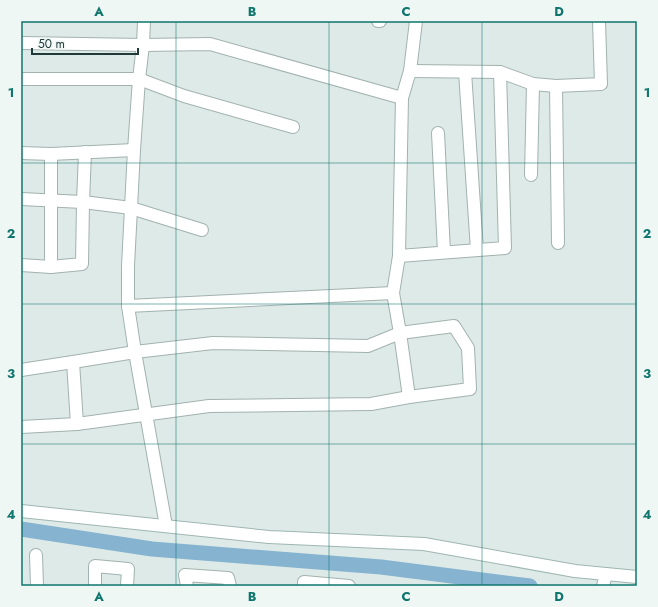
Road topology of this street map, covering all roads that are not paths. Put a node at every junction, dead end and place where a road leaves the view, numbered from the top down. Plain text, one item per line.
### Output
1 (144, 21) edge
2 (416, 21) edge
3 (599, 21) edge
4 (21, 43) edge
5 (143, 45) junction
6 (410, 71) junction
7 (465, 72) junction
8 (500, 72) junction
9 (139, 78) junction
10 (21, 79) edge
11 (533, 84) junction
12 (556, 86) junction
13 (402, 98) junction
14 (293, 127) dead end
15 (438, 132) dead end
16 (134, 150) junction
17 (86, 152) junction
18 (21, 153) edge
19 (51, 154) junction
20 (531, 175) dead end
21 (21, 200) edge
22 (51, 201) junction
23 (83, 202) junction
24 (131, 208) junction
25 (202, 230) dead end
26 (558, 243) dead end
27 (477, 250) junction
28 (444, 252) junction
29 (399, 256) junction
30 (21, 265) edge
31 (51, 267) junction
32 (393, 293) junction
33 (128, 306) junction
34 (400, 333) junction
35 (135, 352) junction
36 (73, 362) junction
37 (21, 370) edge
38 (408, 397) junction
39 (146, 414) junction
40 (77, 424) junction
41 (21, 427) edge
42 (21, 511) edge
43 (166, 526) junction
44 (36, 555) dead end
45 (606, 574) junction
46 (637, 577) edge
47 (37, 586) edge
48 (95, 586) edge
49 (128, 586) edge
50 (187, 586) edge
51 (230, 586) edge
52 (304, 586) edge
53 (348, 586) edge
54 (603, 586) edge

1 - 5 street
2 - 6 street
3 - 12 street
4 - 5 street
5 - 9 street
5 - 13 street
6 - 7 street
6 - 13 street
7 - 8 street
7 - 27 street
8 - 11 street
8 - 27 street
9 - 10 street
9 - 14 street
9 - 16 street
11 - 12 street
11 - 20 street
12 - 26 street
13 - 29 street
15 - 28 street
16 - 17 street
16 - 24 street
17 - 19 street
17 - 23 street
18 - 19 street
19 - 22 street
21 - 22 street
22 - 23 street
22 - 31 street
23 - 24 street
23 - 31 street
24 - 25 street
24 - 33 street
27 - 28 street
28 - 29 street
29 - 32 street
30 - 31 street
32 - 33 street
32 - 34 street
33 - 35 street
34 - 35 street
34 - 38 street
34 - 38 street
35 - 36 street
35 - 39 street
36 - 37 street
36 - 40 street
38 - 39 street
39 - 40 street
39 - 43 street
40 - 41 street
42 - 43 street
43 - 45 street
44 - 47 street
45 - 46 street
45 - 54 street
48 - 49 street
50 - 51 street
52 - 53 street

